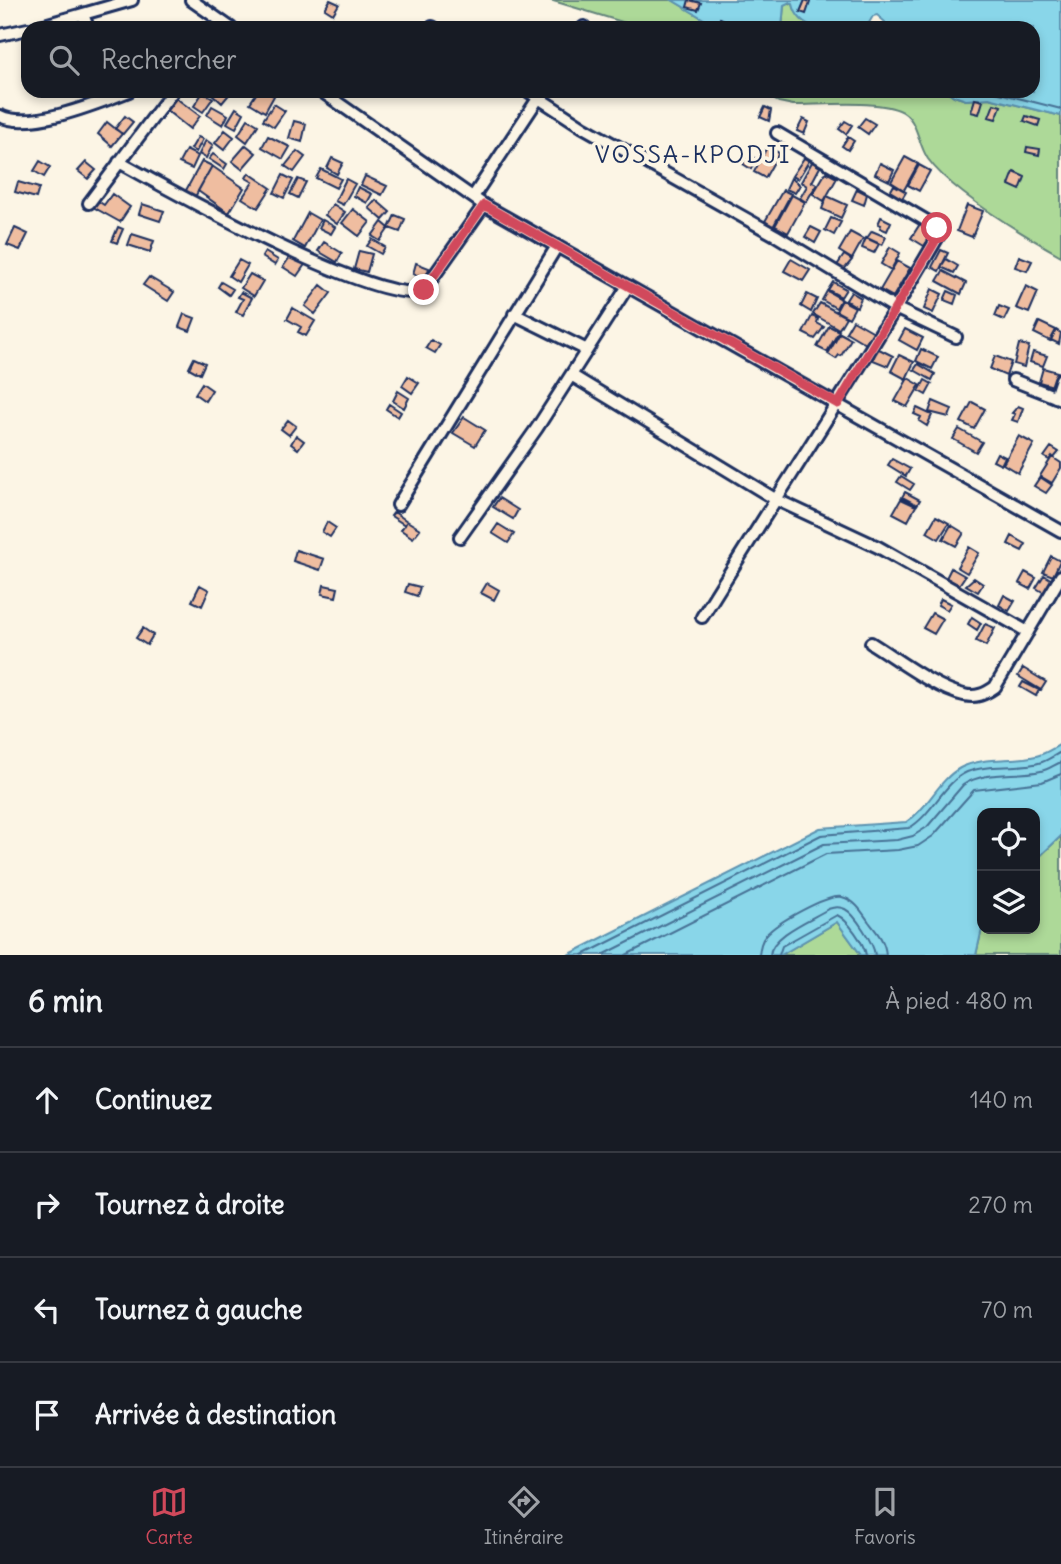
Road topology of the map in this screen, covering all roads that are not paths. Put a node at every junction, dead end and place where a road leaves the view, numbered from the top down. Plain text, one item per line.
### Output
1 (132, 0) edge
2 (191, 0) edge
3 (83, 15) junction
4 (60, 21) edge
5 (85, 21) edge
6 (221, 21) edge
7 (21, 30) edge
8 (0, 35) edge
9 (107, 98) edge
10 (164, 98) edge
11 (331, 98) edge
12 (539, 98) edge
13 (545, 98) edge
14 (0, 116) edge
15 (777, 133) dead end
16 (119, 162) junction
17 (473, 197) junction
18 (89, 203) dead end
19 (484, 205) junction
20 (557, 246) junction
21 (628, 286) junction
22 (897, 309) junction
23 (514, 314) junction
24 (956, 337) dead end
25 (587, 349) junction
26 (571, 375) junction
27 (1061, 379) edge
28 (1013, 380) dead end
29 (1058, 398) edge
30 (838, 404) junction
31 (775, 499) junction
32 (398, 505) dead end
33 (1060, 528) edge
34 (460, 537) dead end
35 (1061, 576) edge
36 (702, 617) dead end
37 (1028, 632) junction
38 (871, 643) dead end

1 - 3 street
2 - 6 street
3 - 4 street
3 - 5 street
7 - 8 street
9 - 14 street
10 - 16 street
11 - 17 street
12 - 17 street
13 - 22 street
15 - 22 street
16 - 18 street
16 - 19 street
17 - 19 street
19 - 20 street
20 - 21 street
20 - 23 street
21 - 25 street
21 - 30 street
22 - 24 street
22 - 30 street
23 - 25 street
23 - 32 street
25 - 26 street
26 - 31 street
26 - 34 street
27 - 29 street
28 - 29 street
30 - 31 street
30 - 33 street
31 - 36 street
31 - 37 street
35 - 37 street
37 - 38 street

